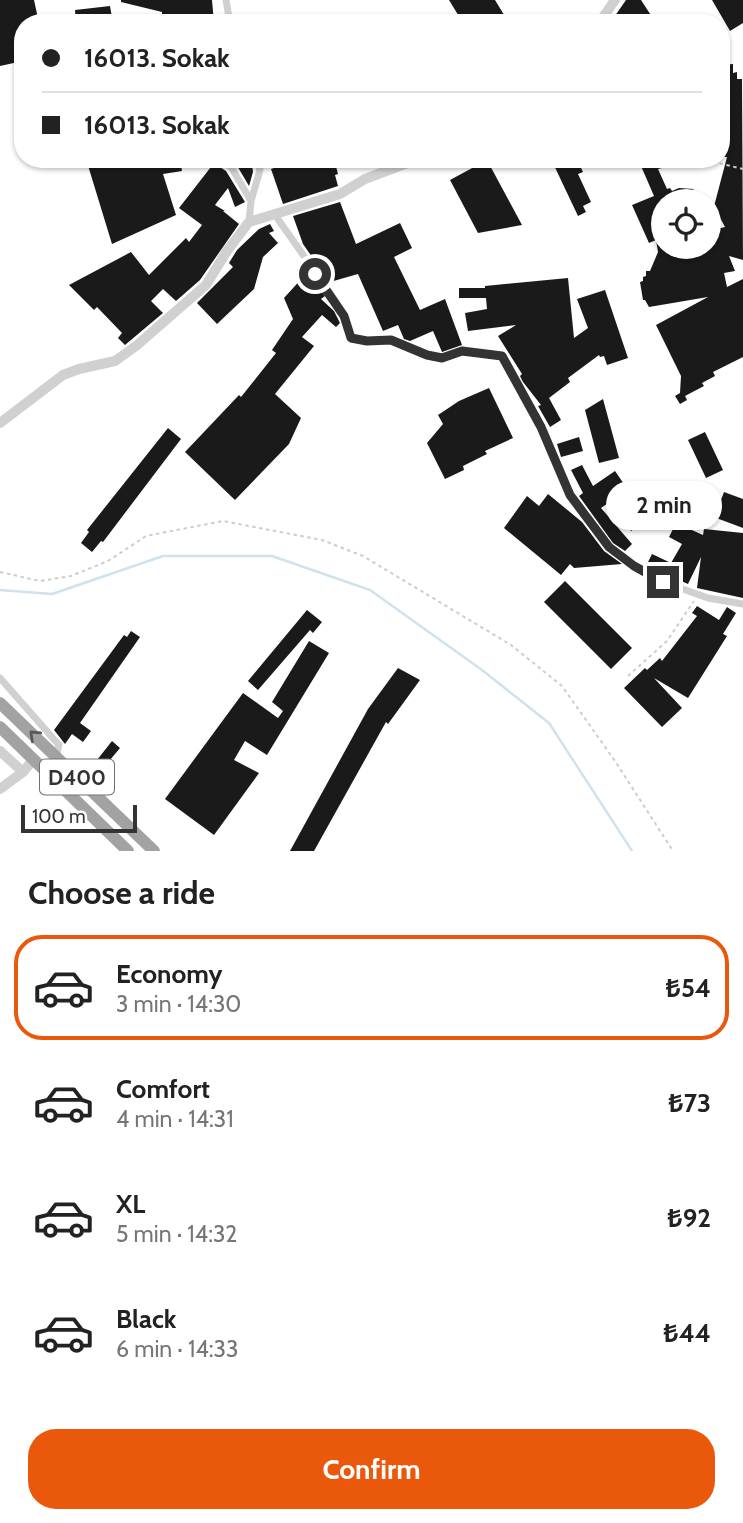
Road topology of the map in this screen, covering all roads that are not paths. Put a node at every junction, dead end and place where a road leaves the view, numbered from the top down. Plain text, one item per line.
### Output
1 (232, 168) edge
2 (260, 168) edge
3 (394, 168) edge
4 (251, 201) junction
5 (275, 215) junction
6 (249, 222) junction
7 (0, 423) edge
8 (743, 604) edge
9 (0, 678) edge
10 (0, 704) edge
11 (0, 727) edge
12 (0, 751) edge
13 (56, 756) junction
14 (33, 760) junction
15 (23, 772) junction
16 (0, 789) edge
17 (128, 851) edge
18 (154, 851) edge

1 - 4 street
2 - 4 street
3 - 5 street
4 - 6 street
5 - 6 street
5 - 8 street
6 - 7 street
9 - 13 street
13 -> 10 highway, D400
11 - 14 highway, D400
12 - 15 street
13 - 18 highway, D400
14 - 15 street
14 - 17 highway, D400
15 - 16 street

